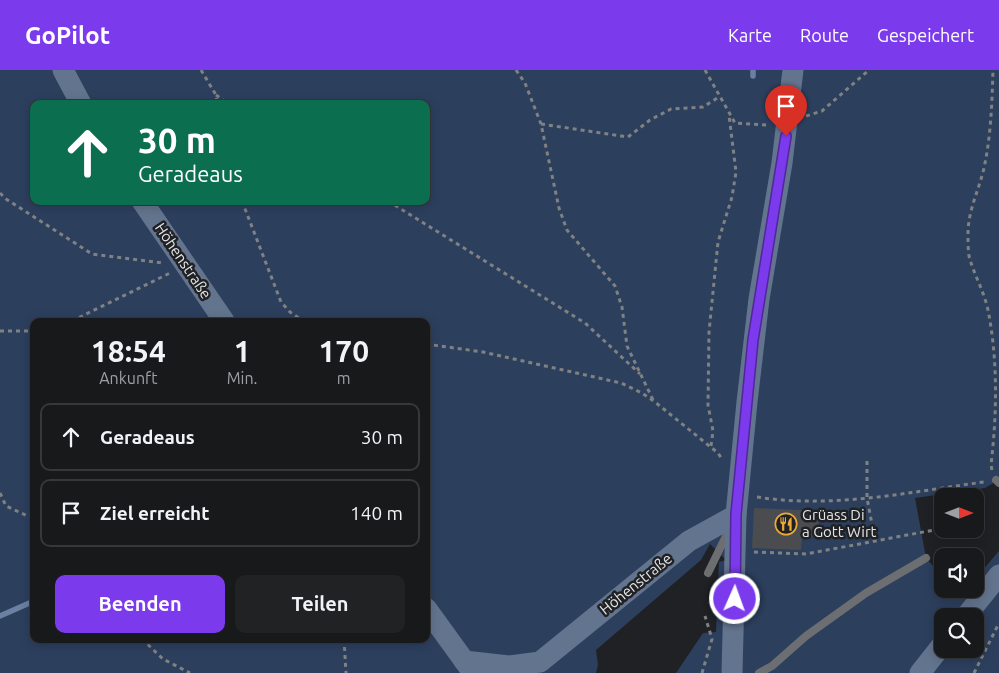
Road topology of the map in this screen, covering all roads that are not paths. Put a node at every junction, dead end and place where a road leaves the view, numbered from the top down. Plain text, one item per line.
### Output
1 (63, 70) edge
2 (793, 70) edge
3 (80, 100) edge
4 (145, 205) edge
5 (222, 318) edge
6 (736, 514) junction
7 (926, 558) dead end
8 (708, 573) dead end
9 (999, 575) edge
10 (972, 608) edge
11 (430, 614) edge
12 (934, 655) edge
13 (468, 667) edge
14 (538, 667) edge
15 (732, 673) edge
16 (759, 673) edge
17 (920, 673) edge

1 - 3 street
2 - 6 street
4 - 5 street, Höhenstraße
6 - 8 lane
6 - 14 street, Höhenstraße
6 - 15 street
7 - 16 lane
9 - 10 street
11 - 13 street, Höhenstraße
12 - 17 street
13 - 14 street, Höhenstraße

